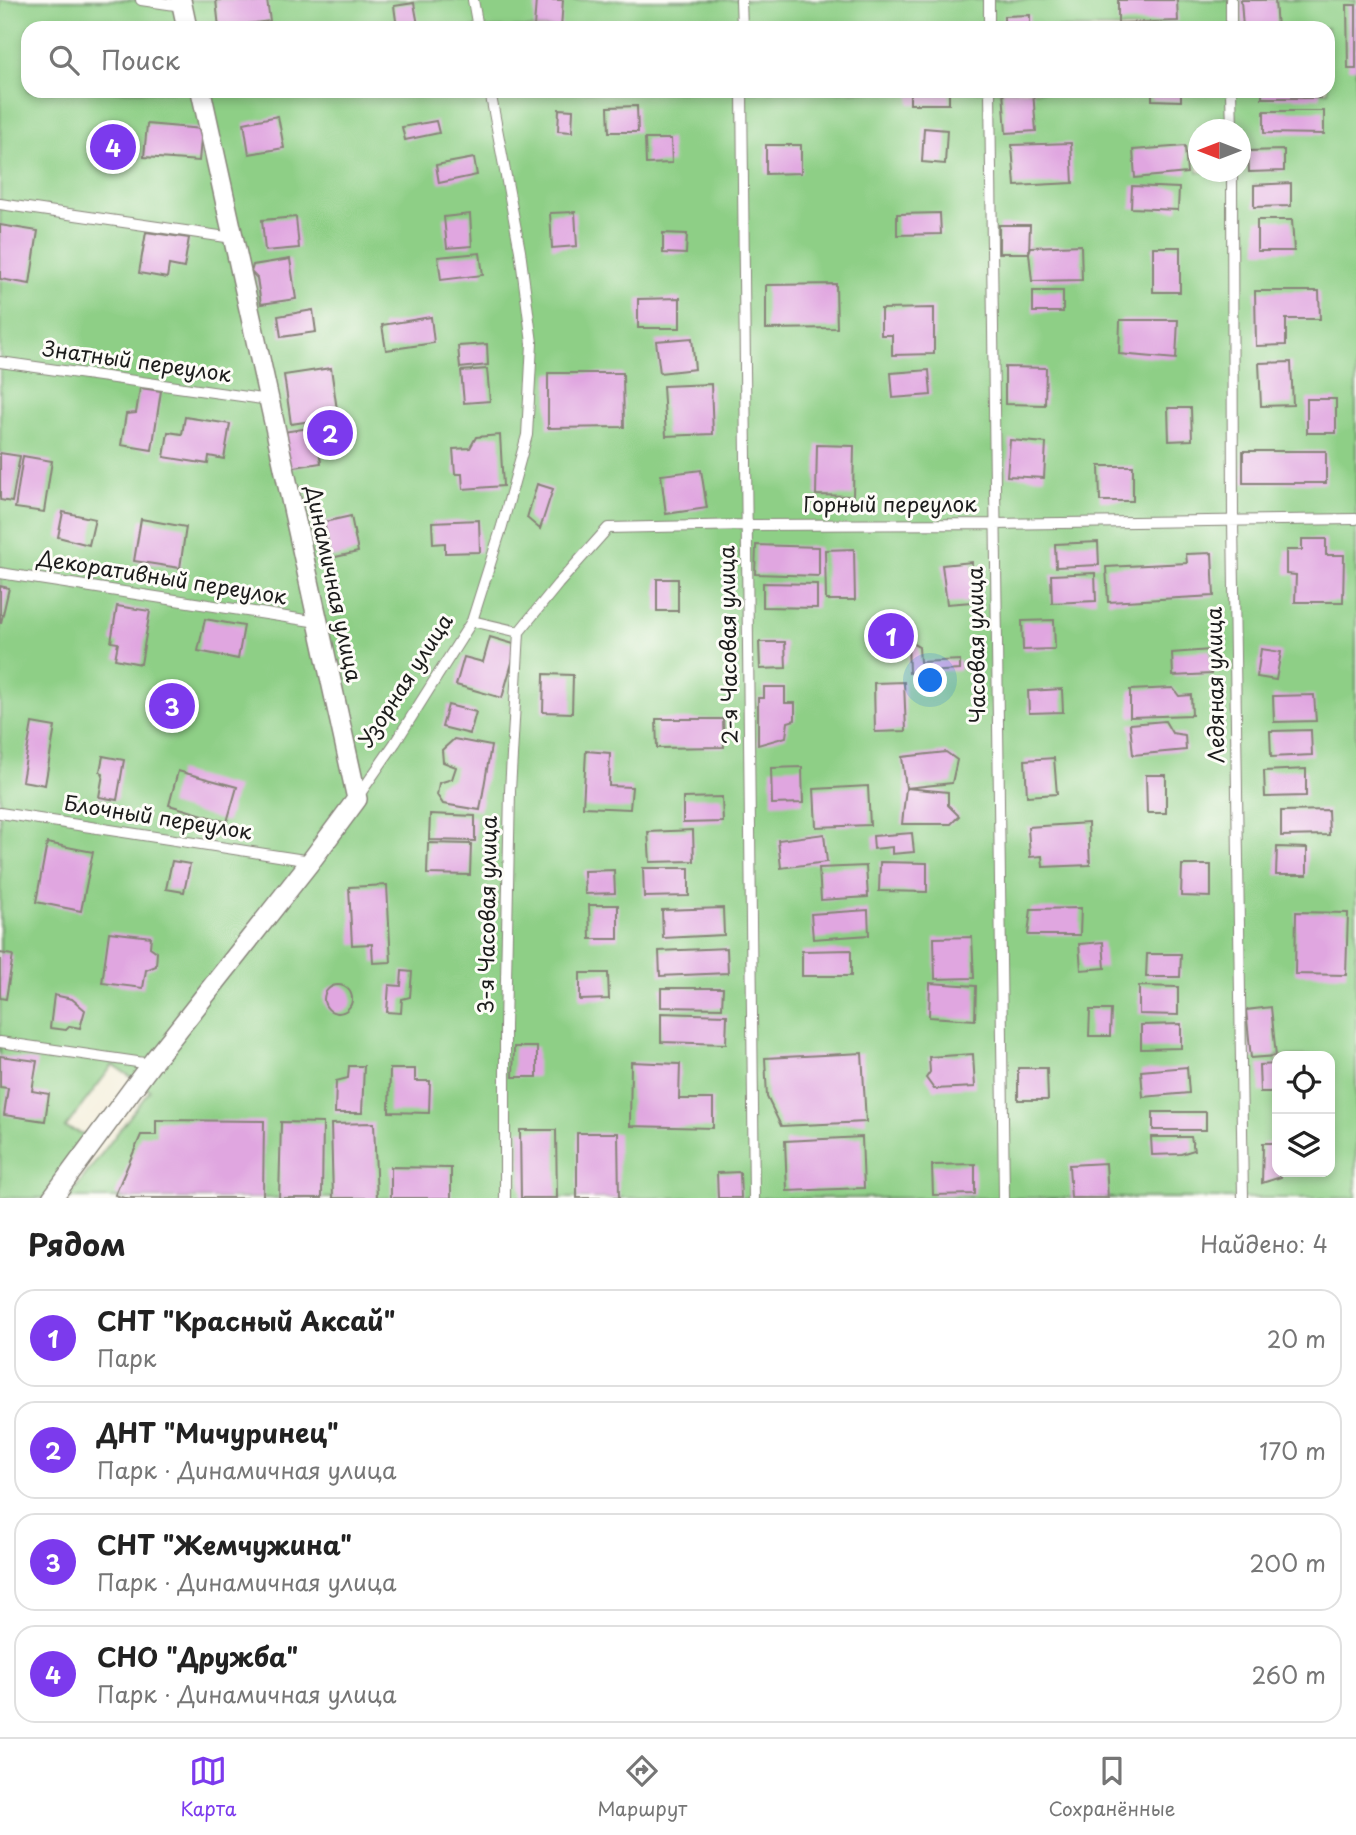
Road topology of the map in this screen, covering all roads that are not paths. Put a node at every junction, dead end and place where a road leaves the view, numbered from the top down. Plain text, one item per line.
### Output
1 (141, 0) edge
2 (473, 0) edge
3 (741, 0) edge
4 (989, 0) edge
5 (1231, 0) edge
6 (181, 3) edge
7 (185, 21) edge
8 (477, 21) edge
9 (742, 21) edge
10 (989, 21) edge
11 (1231, 21) edge
12 (203, 98) edge
13 (491, 98) edge
14 (742, 98) edge
15 (990, 98) edge
16 (1231, 98) edge
17 (1232, 119) edge
18 (1232, 182) edge
19 (0, 204) edge
20 (233, 239) junction
21 (0, 362) edge
22 (269, 400) junction
23 (1356, 519) edge
24 (1233, 521) junction
25 (995, 524) junction
26 (747, 525) junction
27 (0, 573) edge
28 (472, 621) junction
29 (318, 622) junction
30 (519, 632) junction
31 (356, 799) junction
32 (0, 813) edge
33 (311, 861) junction
34 (0, 1042) edge
35 (151, 1064) junction
36 (52, 1198) edge
37 (505, 1198) edge
38 (754, 1198) edge
39 (1004, 1198) edge
40 (1243, 1198) edge

1 - 6 lane
2 - 8 lane
3 - 9 lane
4 - 10 lane
5 - 11 lane
6 - 7 street
12 - 20 street, Динамичная улица
13 - 28 lane, Узорная улица
14 - 26 lane, 2-я Часовая улица
15 - 25 lane, Часовая улица
16 - 17 lane
18 - 24 lane, Ледяная улица
19 - 20 lane
20 - 22 street, Динамичная улица
21 - 22 lane, Знатный переулок
22 - 29 street, Динамичная улица
23 - 24 lane, Горный переулок
24 - 25 lane, Горный переулок
24 - 40 lane, Ледяная улица
25 - 26 lane, Горный переулок
25 - 39 lane, Часовая улица
26 - 30 lane, Горный переулок
26 - 38 lane, 2-я Часовая улица
27 - 29 lane, Декоративный переулок
28 - 30 lane
28 - 31 lane, Узорная улица
29 - 31 street, Динамичная улица
30 - 37 lane, 3-я Часовая улица
31 - 33 street, Узорная улица
32 - 33 lane, Блочный переулок
33 - 35 street, Узорная улица
34 - 35 lane
35 - 36 street, Узорная улица

